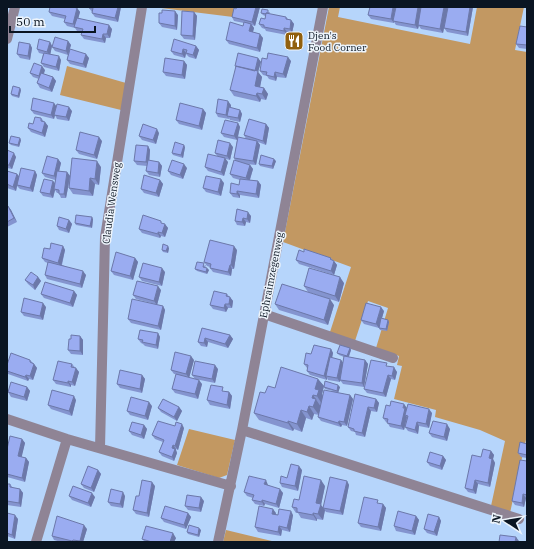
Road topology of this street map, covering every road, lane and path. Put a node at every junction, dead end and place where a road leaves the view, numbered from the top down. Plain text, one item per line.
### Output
1 (15, 7) edge
2 (142, 7) edge
3 (323, 7) edge
4 (7, 39) edge
5 (264, 314) junction
6 (393, 358) dead end
7 (7, 419) edge
8 (242, 430) junction
9 (67, 439) junction
10 (100, 448) junction
11 (231, 486) junction
12 (519, 519) dead end
13 (36, 542) edge
14 (218, 542) edge

1 - 4 street
2 - 10 street, Claudia Wensweg
3 - 5 street, Ephraimzegenweg
5 - 6 street
5 - 8 street, Ephraimzegenweg
7 - 9 street
8 - 11 street, Ephraimzegenweg
8 - 12 street
9 - 10 street
9 - 13 street
10 - 11 street
11 - 14 street, Ephraimzegenweg

